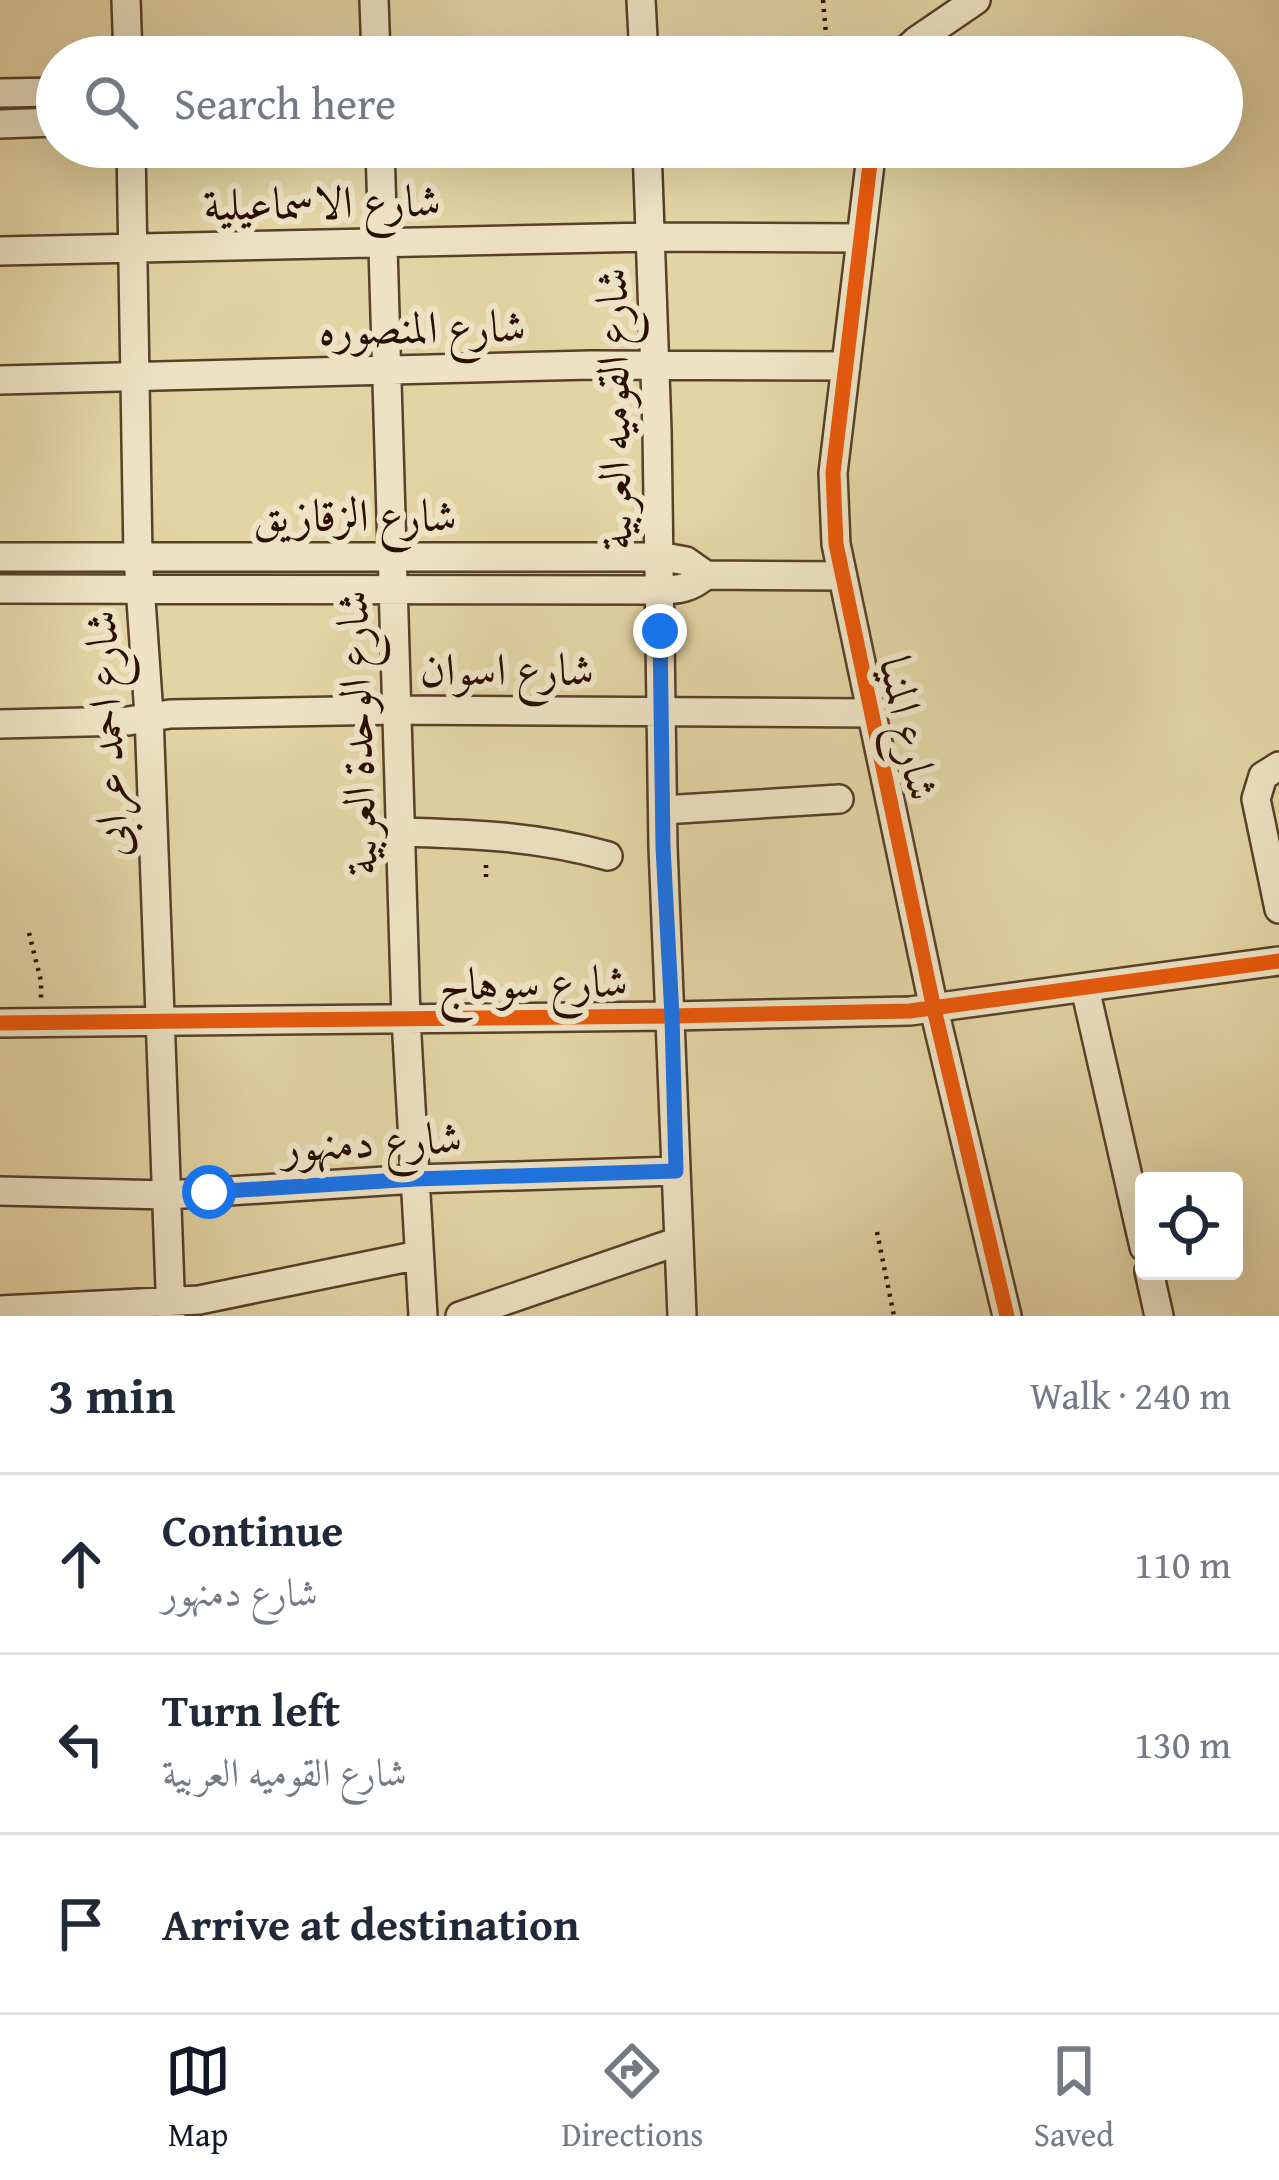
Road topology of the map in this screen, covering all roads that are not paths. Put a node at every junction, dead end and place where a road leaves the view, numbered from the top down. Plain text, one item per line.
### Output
1 (126, 0) edge
2 (374, 0) edge
3 (641, 0) edge
4 (961, 5) edge
5 (127, 36) edge
6 (375, 36) edge
7 (643, 36) edge
8 (924, 36) edge
9 (36, 92) edge
10 (0, 93) edge
11 (36, 123) edge
12 (0, 124) edge
13 (131, 168) edge
14 (381, 168) edge
15 (648, 168) edge
16 (870, 168) edge
17 (650, 237) junction
18 (862, 238) junction
19 (385, 243) junction
20 (133, 248) junction
21 (0, 251) edge
22 (654, 365) junction
23 (846, 366) junction
24 (388, 370) junction
25 (134, 376) junction
26 (0, 380) edge
27 (0, 557) edge
28 (138, 557) junction
29 (393, 557) junction
30 (659, 557) junction
31 (706, 575) junction
32 (841, 576) junction
33 (0, 589) edge
34 (140, 590) junction
35 (394, 590) junction
36 (659, 590) junction
37 (397, 710) junction
38 (661, 712) junction
39 (870, 712) junction
40 (149, 716) junction
41 (0, 724) edge
42 (1279, 766) edge
43 (839, 799) dead end
44 (663, 810) junction
45 (400, 832) junction
46 (608, 856) dead end
47 (1279, 909) edge
48 (1279, 961) edge
49 (1085, 988) junction
50 (934, 1010) junction
51 (672, 1016) junction
52 (406, 1019) junction
53 (161, 1022) junction
54 (0, 1023) edge
55 (676, 1171) junction
56 (415, 1179) junction
57 (0, 1191) edge
58 (168, 1195) junction
59 (1135, 1207) edge
60 (679, 1241) junction
61 (419, 1255) junction
62 (1151, 1280) edge
63 (171, 1309) edge
64 (0, 1310) edge
65 (423, 1316) edge
66 (460, 1316) edge
67 (682, 1316) edge
68 (1007, 1316) edge
69 (1160, 1316) edge

1 - 5 street
2 - 6 street
3 - 7 street
4 - 8 street
9 - 10 street
11 - 12 street
13 - 20 street, شارع احمد عرابى
14 - 19 street, شارع الوحدة العربية
15 - 17 street, شارع القوميه العربية
16 - 18 street, شارع المنيا
17 - 18 street, شارع الاسماعيلية
17 - 19 street, شارع الاسماعيلية
17 - 22 street, شارع القوميه العربية
18 - 23 street, شارع المنيا
19 - 20 street, شارع الاسماعيلية
19 - 24 street, شارع الوحدة العربية
20 - 21 street, شارع الاسماعيلية
20 - 25 street, شارع احمد عرابى
22 - 23 street, شارع المنصوره
22 - 24 street, شارع المنصوره
22 - 30 street, شارع القوميه العربية
23 - 32 street, شارع المنيا
24 - 25 street, شارع المنصوره
24 - 29 street, شارع الوحدة العربية
25 - 26 street, شارع المنصوره
25 - 28 street, شارع احمد عرابى
27 - 28 street, شارع الزقازيق
28 - 29 street, شارع الزقازيق
28 - 34 street, شارع احمد عرابى
29 - 30 street, شارع الزقازيق
29 - 35 street, شارع الوحدة العربية
30 - 31 street, شارع الزقازيق
30 - 36 street, شارع القوميه العربية
31 - 32 street, شارع الزقازيق
31 - 36 street, شارع الزقازيق
32 - 39 street, شارع المنيا
33 - 34 street, شارع الزقازيق
34 - 35 street, شارع الزقازيق
34 - 40 street, شارع احمد عرابى
35 - 36 street, شارع الزقازيق
35 - 37 street, شارع الوحدة العربية
36 - 38 street, شارع القوميه العربية
37 - 38 street, شارع اسوان
37 - 40 street, شارع اسوان
37 - 45 street, شارع الوحدة العربية
38 - 39 street, شارع اسوان
38 - 44 street, شارع القوميه العربية
39 - 50 street, شارع المنيا
40 - 41 street, شارع اسوان
40 - 53 street, شارع احمد عرابى
42 - 47 street
43 - 44 street
44 - 51 street, شارع القوميه العربية
45 - 46 street
45 - 52 street, شارع الوحدة العربية
48 - 49 street, شارع سوهاج
49 - 50 street, شارع سوهاج
49 - 59 street
50 - 51 street, شارع سوهاج
50 - 68 street, شارع المنيا
51 - 52 street, شارع سوهاج
51 - 55 street, شارع القوميه العربية
52 - 53 street, شارع سوهاج
52 - 56 street, شارع الوحدة العربية
53 - 54 street, شارع سوهاج
53 - 58 street, شارع احمد عرابى
55 - 56 street, شارع دمنهور
55 - 60 street, شارع القوميه العربية
56 - 58 street, شارع دمنهور
56 - 61 street, شارع الوحدة العربية
57 - 58 street, شارع دمنهور
58 - 63 street, شارع احمد عرابى
60 - 66 street
60 - 67 street, شارع القوميه العربية
61 - 63 street
61 - 65 street, شارع الوحدة العربية
62 - 69 street
63 - 64 street

